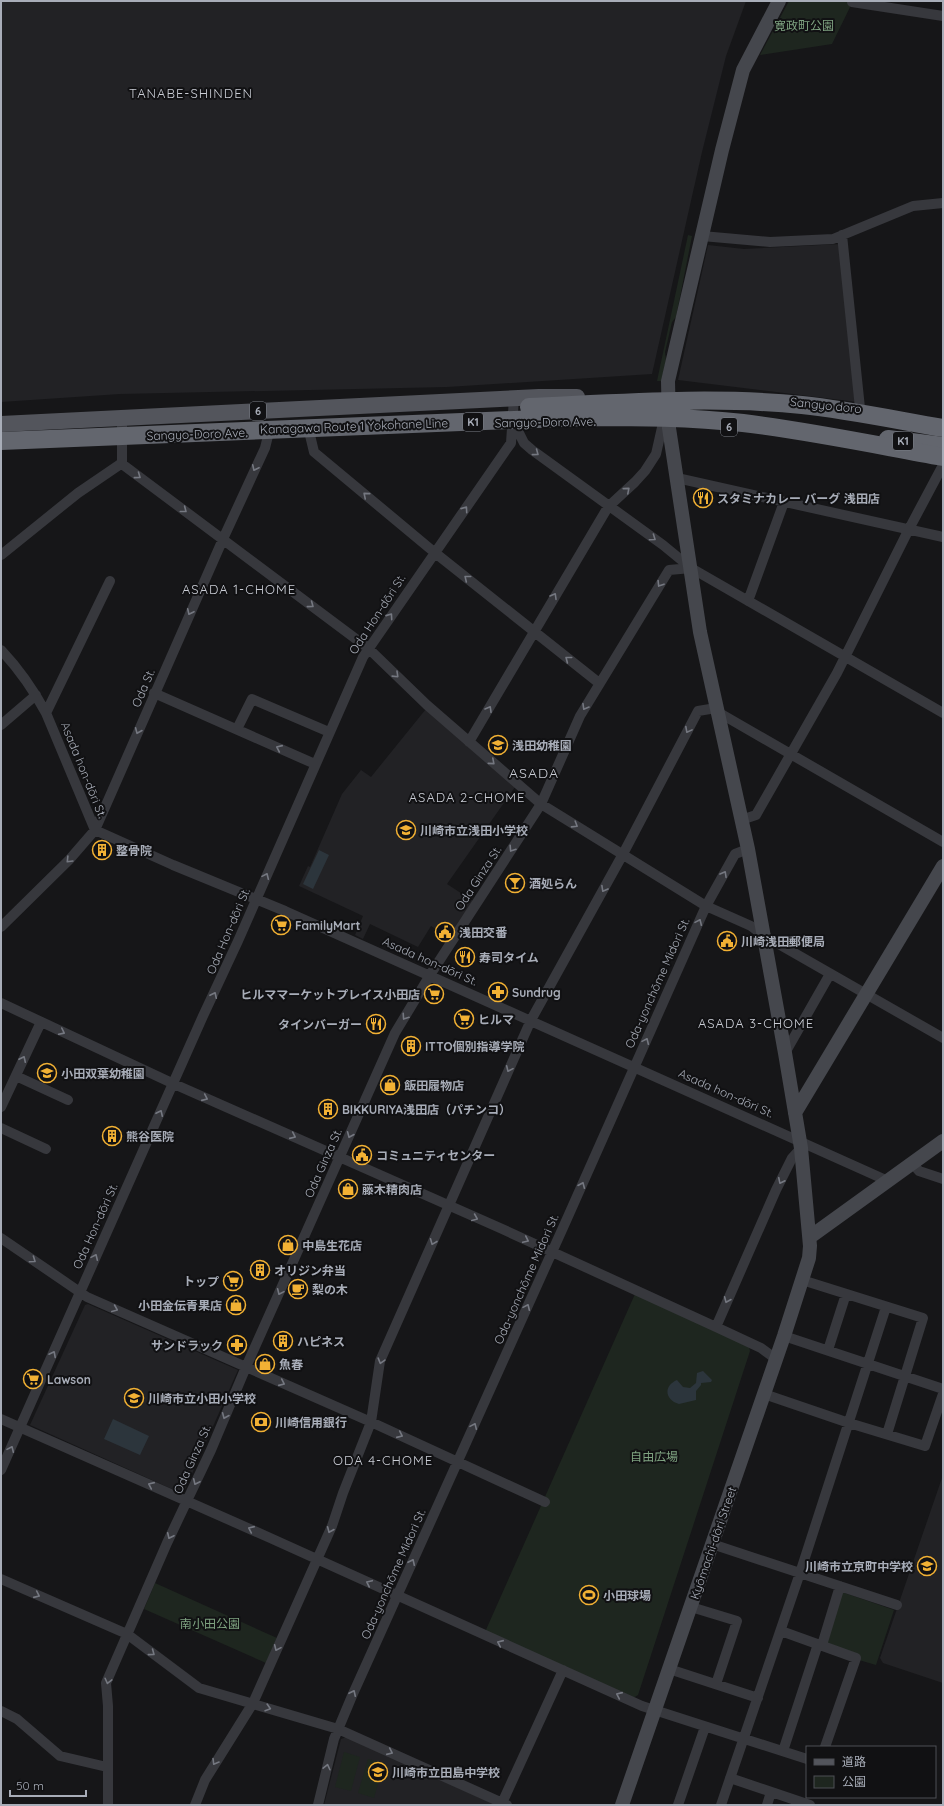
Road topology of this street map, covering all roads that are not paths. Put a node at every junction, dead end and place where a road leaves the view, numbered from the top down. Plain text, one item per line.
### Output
1 (779, 1) edge
2 (852, 2) edge
3 (943, 16) edge
4 (943, 203) edge
5 (842, 235) junction
6 (702, 236) junction
7 (514, 398) junction
8 (668, 398) junction
9 (708, 400) junction
10 (860, 408) junction
11 (943, 421) edge
12 (514, 422) junction
13 (666, 423) junction
14 (1, 424) edge
15 (711, 426) junction
16 (943, 428) edge
17 (1, 429) edge
18 (122, 430) junction
19 (310, 431) junction
20 (269, 432) junction
21 (943, 433) edge
22 (1, 443) edge
23 (943, 446) edge
24 (943, 456) edge
25 (122, 464) junction
26 (943, 465) edge
27 (677, 478) junction
28 (784, 502) junction
29 (608, 507) junction
30 (909, 529) junction
31 (943, 537) edge
32 (223, 539) junction
33 (434, 552) junction
34 (1, 555) edge
35 (691, 568) junction
36 (110, 581) dead end
37 (748, 601) junction
38 (533, 632) junction
39 (368, 648) junction
40 (2, 652) edge
41 (844, 657) junction
42 (599, 683) junction
43 (154, 693) junction
44 (36, 695) junction
45 (716, 710) junction
46 (46, 713) junction
47 (943, 714) edge
48 (1, 725) edge
49 (237, 729) junction
50 (330, 732) junction
51 (469, 742) junction
52 (791, 754) junction
53 (315, 764) junction
54 (541, 804) junction
55 (742, 820) junction
56 (95, 830) junction
57 (943, 842) edge
58 (748, 849) junction
59 (623, 854) junction
60 (943, 866) edge
61 (256, 898) junction
62 (706, 906) junction
63 (1, 927) edge
64 (763, 935) junction
65 (830, 974) junction
66 (430, 976) junction
67 (866, 994) junction
68 (1, 1003) edge
69 (531, 1020) junction
70 (41, 1022) junction
71 (943, 1038) edge
72 (785, 1053) junction
73 (634, 1066) junction
74 (16, 1076) junction
75 (174, 1084) junction
76 (68, 1100) dead end
77 (1, 1107) edge
78 (795, 1113) junction
79 (1, 1128) edge
80 (943, 1141) edge
81 (800, 1144) junction
82 (46, 1149) dead end
83 (340, 1157) junction
84 (912, 1163) junction
85 (943, 1179) edge
86 (888, 1181) junction
87 (448, 1206) junction
88 (810, 1237) junction
89 (2, 1243) edge
90 (552, 1252) junction
91 (802, 1280) junction
92 (79, 1293) junction
93 (846, 1294) junction
94 (886, 1307) junction
95 (716, 1327) junction
96 (784, 1336) junction
97 (828, 1350) junction
98 (776, 1359) junction
99 (868, 1363) junction
100 (246, 1367) junction
101 (906, 1376) junction
102 (943, 1389) edge
103 (764, 1394) junction
104 (943, 1394) edge
105 (1, 1419) edge
106 (371, 1422) junction
107 (849, 1423) junction
108 (20, 1428) junction
109 (887, 1434) junction
110 (458, 1461) junction
111 (1, 1470) edge
112 (187, 1501) junction
113 (545, 1502) dead end
114 (712, 1544) junction
115 (317, 1560) junction
116 (800, 1573) junction
117 (1, 1579) edge
118 (840, 1586) junction
119 (396, 1596) junction
120 (897, 1604) dead end
121 (691, 1606) junction
122 (781, 1631) junction
123 (127, 1634) junction
124 (820, 1645) junction
125 (669, 1669) junction
126 (563, 1670) junction
127 (716, 1684) junction
128 (758, 1698) junction
129 (253, 1703) junction
130 (1, 1711) edge
131 (655, 1711) junction
132 (705, 1726) junction
133 (338, 1729) junction
134 (744, 1739) junction
135 (825, 1746) edge
136 (783, 1751) junction
137 (806, 1758) edge
138 (107, 1767) junction
139 (730, 1778) junction
140 (771, 1792) junction
141 (505, 1804) edge
142 (108, 1805) edge
143 (195, 1805) edge
144 (318, 1805) edge
145 (622, 1805) edge
146 (678, 1805) edge
147 (721, 1805) edge
148 (767, 1805) edge
149 (810, 1805) edge

1 - 6 street, Kyōmachi-dōri Street
2 - 3 street
4 - 5 street
5 - 6 street
5 - 10 street
6 - 8 street, Kyōmachi-dōri Street
7 - 8 main road, Sangyo-Doro Ave. / 6
7 - 12 street, Oda Hon-dōri St.
7 - 14 main road, Sangyo-Doro Ave. / 6
8 - 9 main road, Sangyo-Doro Ave. / 6
8 - 13 street, Kyōmachi-dōri Street
9 - 10 main road, Sangyo doro / 6
9 - 21 highway, bridge
10 - 11 main road, Sangyo doro / 6
12 - 13 main road, Sangyo-Doro Ave. / 6
12 - 19 main road, Sangyo-Doro Ave. / 6
12 -> 29 street
33 -> 12 street, Oda Hon-dōri St.
13 - 15 main road, Sangyo-Doro Ave. / 6
13 - 27 street, Kyōmachi-dōri Street
29 -> 13 street
15 - 23 highway, K1
15 - 24 main road, Sangyo-Doro Ave. / 6
16 - 17 highway, Kanagawa Route 1 Yokohane Line / K1, bridge
18 - 20 main road, Sangyo-Doro Ave. / 6
18 - 22 main road, Sangyo-Doro Ave. / 6
18 - 25 street
19 - 20 main road, Sangyo-Doro Ave. / 6
33 -> 19 street
20 -> 32 street, Oda St.
22 - 24 highway, Kanagawa Route 1 Yokohane Line / K1, bridge
25 -> 32 street
25 - 34 street
26 - 30 street
27 - 28 street
27 - 35 street, Kyōmachi-dōri Street
28 - 30 street
28 - 37 street
29 -> 35 street
38 -> 29 street
30 - 31 street
30 - 41 street
32 -> 39 street
32 -> 43 street, Oda St.
38 -> 33 street
39 -> 33 street, Oda Hon-dōri St.
35 - 37 street
35 -> 42 street, Oda Ginza St.
35 - 45 street, Kyōmachi-dōri Street
36 - 46 street
37 - 41 street
42 -> 38 street
51 -> 38 street
39 - 50 street, Oda Hon-dōri St.
39 -> 51 street
40 - 44 street, Asada hon-dōri St.
41 - 47 street
41 - 52 street
42 -> 54 street, Oda Ginza St.
43 - 49 street
43 -> 56 street, Oda St.
44 - 46 street, Asada hon-dōri St.
44 - 48 street
45 - 52 street
45 - 55 street, Kyōmachi-dōri Street
45 -> 59 street
46 - 56 street, Asada hon-dōri St.
49 - 50 street
53 -> 49 street
50 - 53 street, Oda Hon-dōri St.
51 -> 54 street
52 - 55 street
52 - 57 street
61 -> 53 street, Oda Hon-dōri St.
54 -> 59 street
54 -> 66 street, Oda Ginza St.
55 - 58 street, Kyōmachi-dōri Street
56 - 61 street, Asada hon-dōri St.
56 -> 63 street, Oda St.
62 -> 58 street, Oda-yonchōme Midori St.
58 - 64 street, Kyōmachi-dōri Street
59 - 62 street
59 -> 69 street
60 - 67 street
61 - 66 street, Asada hon-dōri St.
75 -> 61 street, Oda Hon-dōri St.
62 - 64 street
73 -> 62 street, Oda-yonchōme Midori St.
64 - 65 street
64 - 72 street, Kyōmachi-dōri Street
65 - 67 street
65 - 72 street
66 - 69 street, Asada hon-dōri St.
66 -> 83 street, Oda Ginza St.
67 - 71 street
67 - 78 street
68 - 70 street
69 - 73 street, Asada hon-dōri St.
69 -> 87 street
74 -> 70 street
70 -> 75 street
72 - 78 street, Kyōmachi-dōri Street
73 - 81 street, Asada hon-dōri St.
90 -> 73 street, Oda-yonchōme Midori St.
74 - 76 street
74 - 77 street
75 -> 83 street
92 -> 75 street, Oda Hon-dōri St.
78 - 81 street, Kyōmachi-dōri Street
79 - 82 street
80 - 84 street
81 - 86 street, Asada hon-dōri St.
81 - 88 street, Kyōmachi-dōri Street
81 -> 95 street
83 - 87 street
83 -> 100 street, Oda Ginza St.
84 - 85 street
84 - 86 street
86 - 88 street
87 -> 90 street
87 -> 106 street
88 - 91 street, Kyōmachi-dōri Street
89 -> 92 street
90 - 95 street
110 -> 90 street, Oda-yonchōme Midori St.
91 - 93 street
91 - 96 street, Kyōmachi-dōri Street
92 -> 100 street
108 -> 92 street, Oda Hon-dōri St.
93 - 94 street
93 - 97 street
94 - 99 street
94 - 101 street
95 - 98 street
96 - 97 street
96 - 98 street, Kyōmachi-dōri Street
97 - 99 street
98 - 103 street, Kyōmachi-dōri Street
99 - 101 street
99 - 107 street
100 -> 106 street
100 -> 112 street, Oda Ginza St.
101 - 102 street
101 - 109 street
103 - 107 street
103 - 114 street, Kyōmachi-dōri Street
104 - 109 street
105 - 108 street
106 -> 110 street
106 -> 115 street
107 - 109 street
107 - 116 street
111 -> 108 street, Oda Hon-dōri St.
112 -> 108 street
110 - 113 street
119 -> 110 street, Oda-yonchōme Midori St.
115 -> 112 street
112 -> 123 street, Oda Ginza St.
114 - 116 street
114 - 121 street, Kyōmachi-dōri Street
119 -> 115 street
115 -> 129 street
116 - 118 street
116 - 122 street
117 -> 123 street
118 - 120 street
118 - 124 street
126 -> 119 street
133 -> 119 street, Oda-yonchōme Midori St.
121 - 125 street, Kyōmachi-dōri Street
121 - 127 street
122 - 124 street
122 - 128 street
123 -> 129 street
123 -> 138 street, Oda Ginza St.
124 - 135 street
124 - 136 street
125 - 127 street
125 - 131 street, Kyōmachi-dōri Street
131 -> 126 street
126 - 141 street
127 - 128 street
128 - 134 street
129 -> 133 street
129 -> 143 street
130 - 138 street
131 - 132 street
131 - 145 street, Kyōmachi-dōri Street
132 - 134 street
132 - 146 street
133 -> 141 street
144 -> 133 street, Oda-yonchōme Midori St.
134 - 136 street
134 - 139 street
136 - 137 street
138 - 142 street, Oda Ginza St.
139 - 140 street
139 - 147 street
140 - 148 street
140 - 149 street

